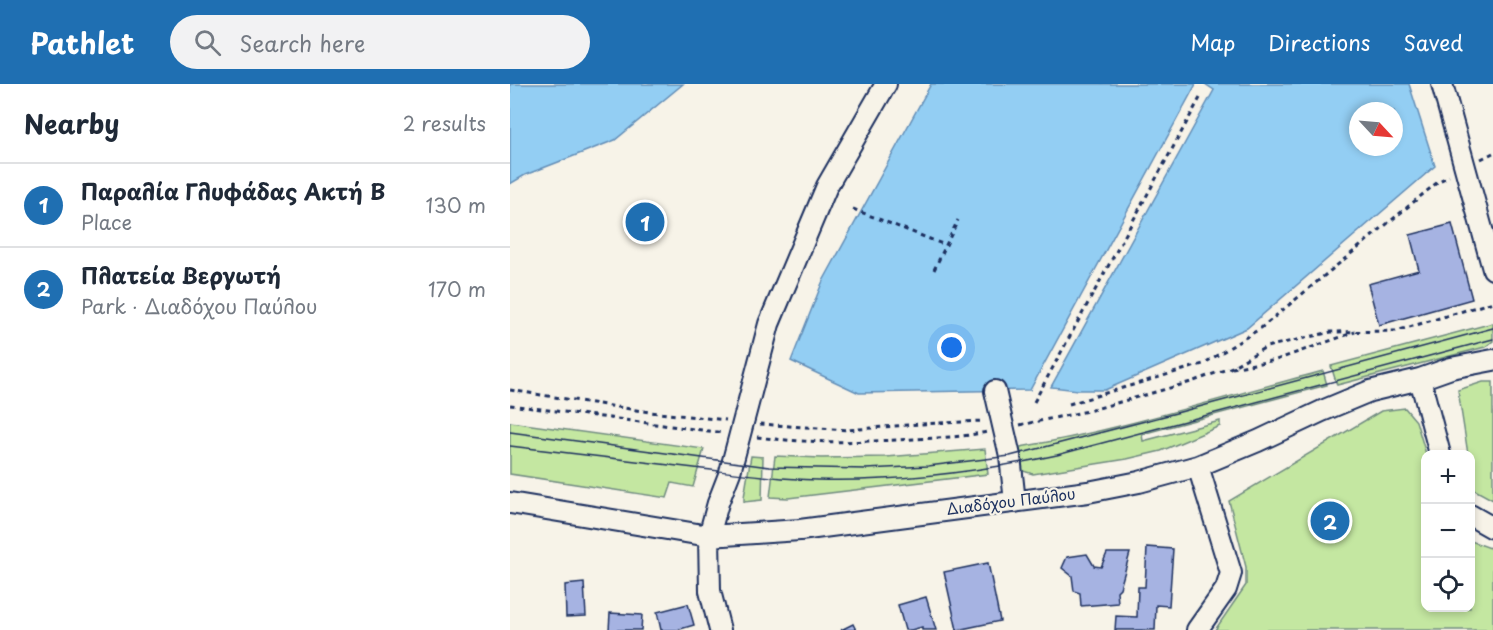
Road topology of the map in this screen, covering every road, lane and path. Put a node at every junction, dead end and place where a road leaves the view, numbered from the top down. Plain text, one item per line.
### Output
1 (885, 84) edge
2 (1442, 84) edge
3 (1200, 98) dead end
4 (1439, 181) dead end
5 (853, 209) dead end
6 (958, 220) dead end
7 (945, 245) junction
8 (1493, 269) edge
9 (934, 270) dead end
10 (1358, 332) dead end
11 (1493, 360) edge
12 (1230, 368) dead end
13 (1420, 379) junction
14 (510, 390) edge
15 (995, 391) dead end
16 (1034, 402) dead end
17 (1069, 404) dead end
18 (984, 421) dead end
19 (742, 422) junction
20 (1439, 450) edge
21 (1198, 466) junction
22 (1015, 502) junction
23 (510, 503) edge
24 (1475, 518) edge
25 (1493, 528) edge
26 (709, 536) junction
27 (720, 630) edge
28 (1197, 630) edge

1 - 19 street
2 - 8 street
3 - 16 path
4 - 17 path
5 - 7 path
6 - 7 path
7 - 9 path
10 - 12 path
11 - 13 street, Διαδόχου Παύλου
13 - 20 street
13 - 21 street, Διαδόχου Παύλου
14 - 19 path
15 - 22 street
18 - 19 path
19 - 26 street
21 - 22 street, Διαδόχου Παύλου
21 - 28 street
22 - 26 street, Διαδόχου Παύλου
23 - 26 street, Διαδόχου Παύλου
24 - 25 street
26 - 27 street

